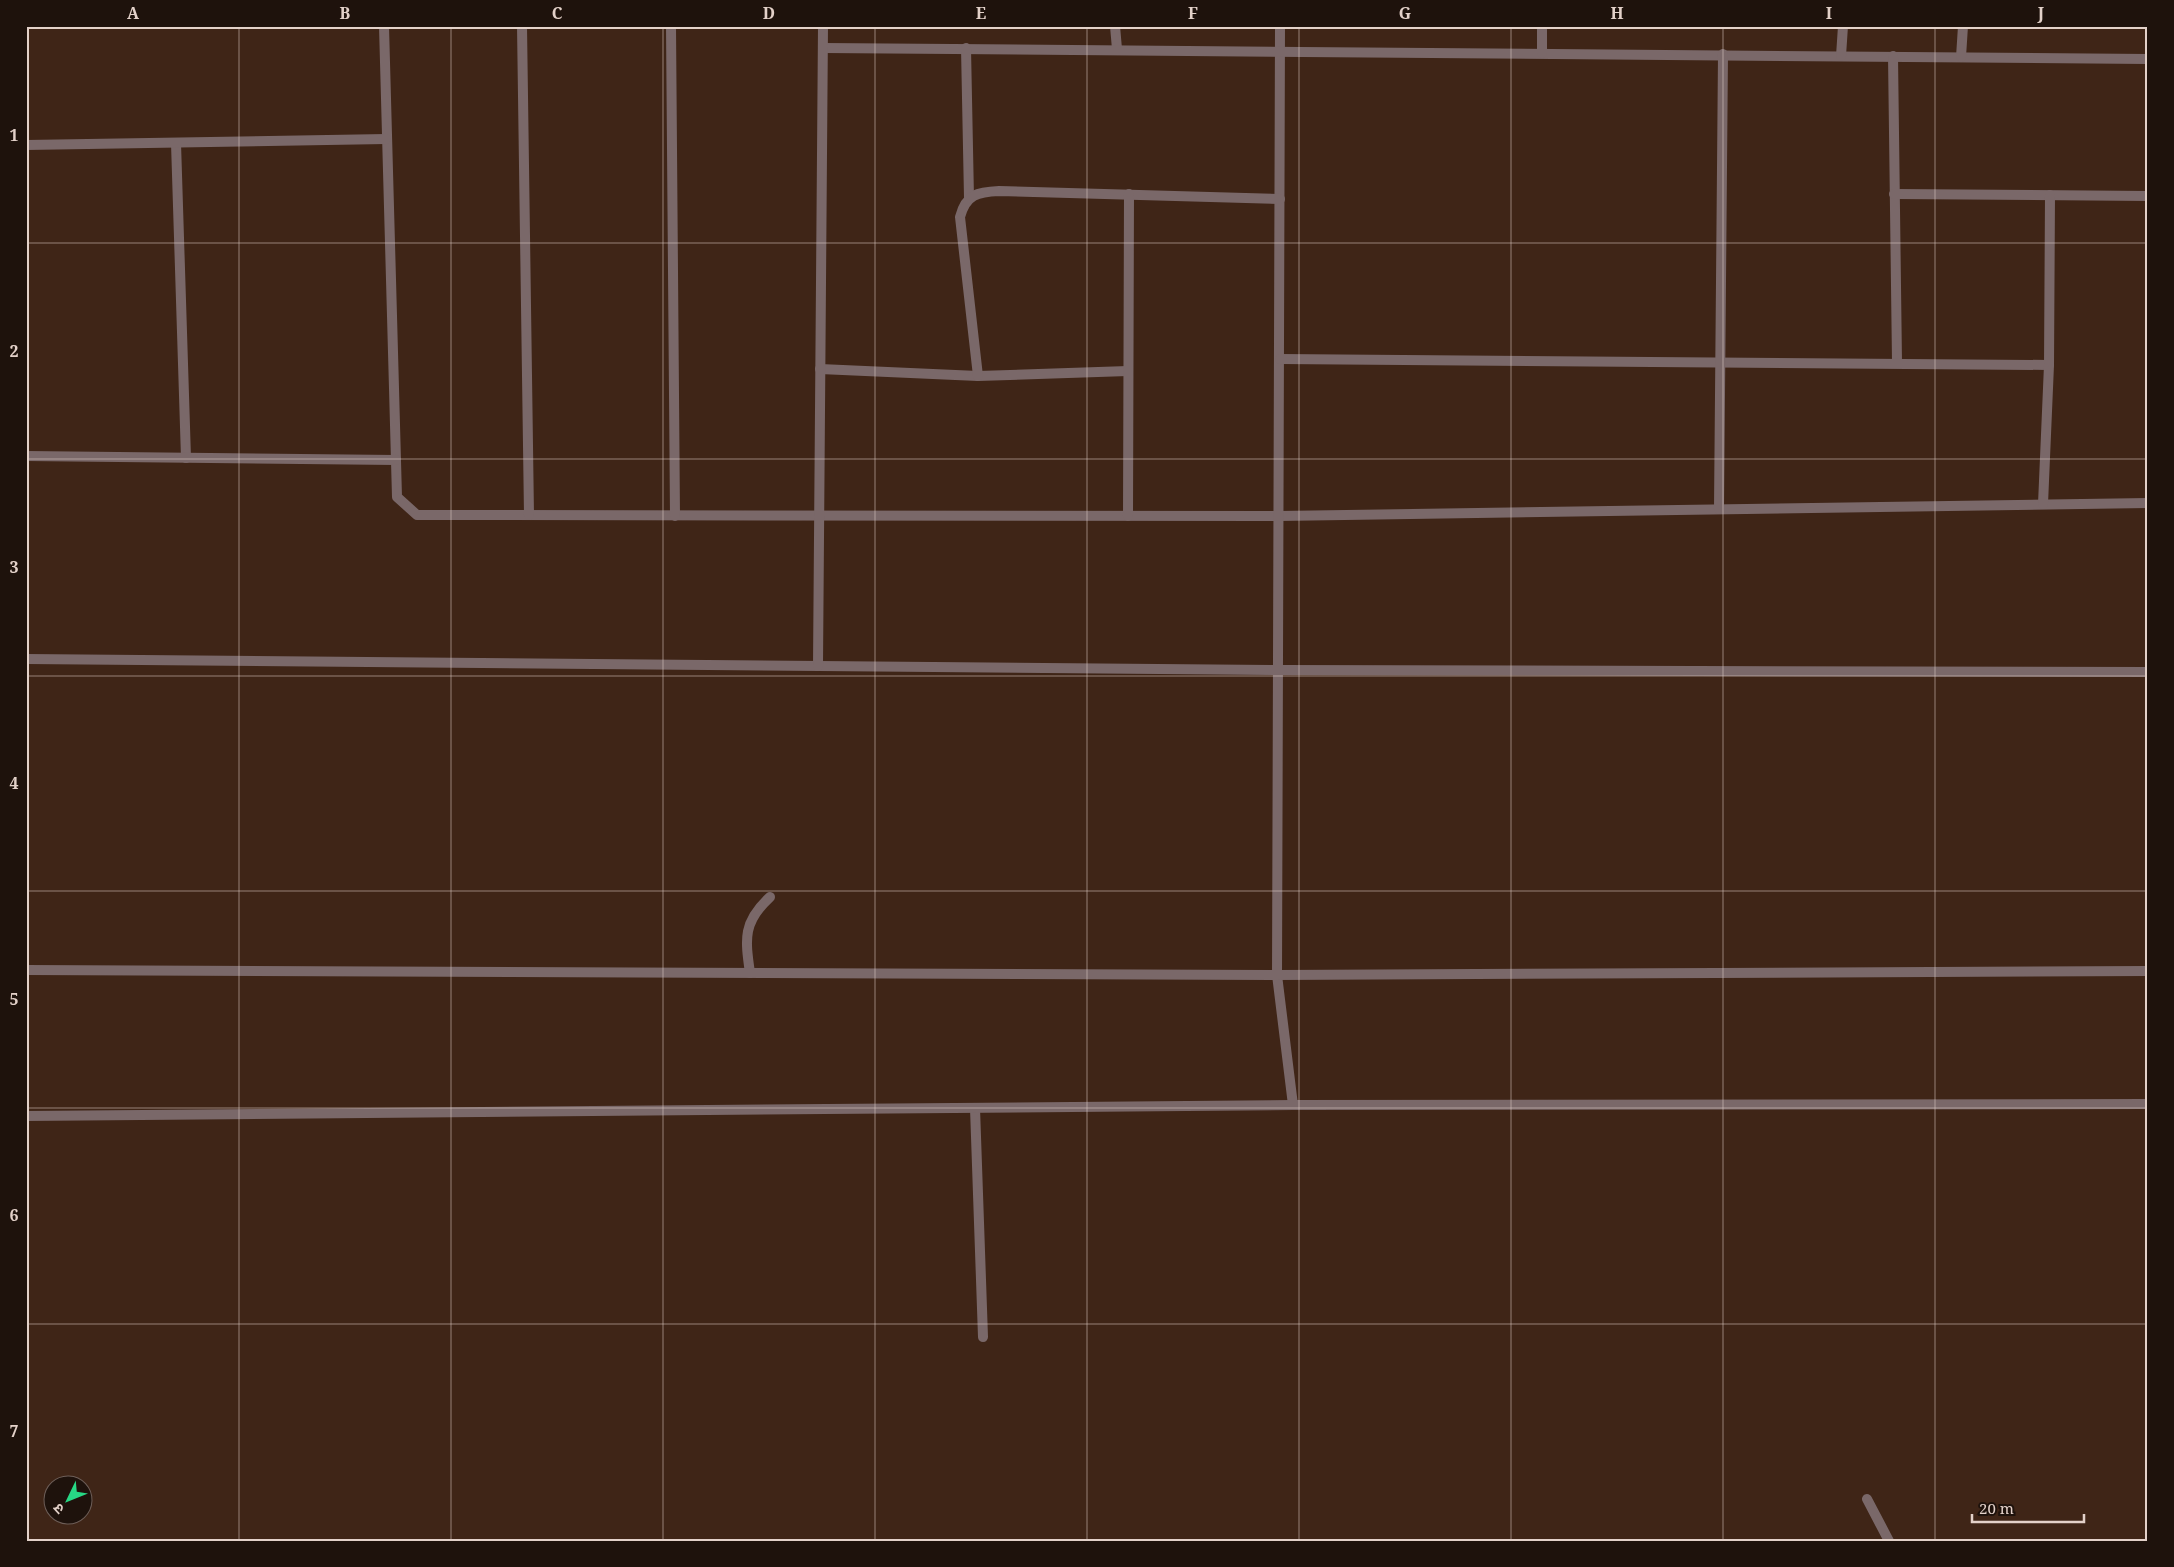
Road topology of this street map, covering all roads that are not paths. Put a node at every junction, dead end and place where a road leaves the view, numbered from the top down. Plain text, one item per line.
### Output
1 (384, 26) edge
2 (522, 26) edge
3 (671, 26) edge
4 (823, 26) edge
5 (1115, 26) edge
6 (1280, 26) edge
7 (1542, 26) edge
8 (1843, 26) edge
9 (1963, 26) edge
10 (823, 48) junction
11 (966, 48) junction
12 (1117, 49) junction
13 (1281, 51) junction
14 (1542, 53) junction
15 (1723, 54) junction
16 (1841, 56) junction
17 (1893, 56) junction
18 (1961, 57) junction
19 (2148, 59) edge
20 (386, 139) junction
21 (176, 143) junction
22 (26, 145) edge
23 (1129, 194) junction
24 (1894, 194) junction
25 (2050, 195) junction
26 (2148, 196) edge
27 (969, 198) junction
28 (1280, 199) junction
29 (1280, 359) junction
30 (1897, 362) junction
31 (1721, 363) junction
32 (2049, 365) junction
33 (820, 369) junction
34 (1128, 371) junction
35 (978, 376) junction
36 (26, 456) edge
37 (186, 458) junction
38 (396, 460) junction
39 (2148, 503) edge
40 (2043, 504) junction
41 (1720, 509) junction
42 (529, 515) junction
43 (674, 516) junction
44 (819, 516) junction
45 (1128, 516) junction
46 (1279, 516) junction
47 (26, 659) edge
48 (818, 666) junction
49 (1278, 670) junction
50 (2148, 672) edge
51 (770, 897) dead end
52 (26, 970) edge
53 (2148, 971) edge
54 (750, 973) junction
55 (1277, 976) junction
56 (2148, 1104) edge
57 (1293, 1105) junction
58 (974, 1108) junction
59 (26, 1116) edge
60 (983, 1336) dead end
61 (1867, 1499) dead end
62 (1889, 1541) edge

1 - 20 street
2 - 42 street
3 - 43 street
4 - 10 street
5 - 12 street
6 - 13 street
7 - 14 street
8 - 16 street
9 - 18 street
10 - 11 street
10 - 33 street
11 - 12 street
11 - 27 street
12 - 13 street
13 - 14 street
13 - 28 street
14 - 15 street
15 - 16 street
15 - 31 street
16 - 17 street
17 - 18 street
17 - 24 street
18 - 19 street
20 - 21 street
20 - 38 street
21 - 22 street
21 - 37 street
23 - 27 street
23 - 28 street
23 - 34 street
24 - 25 street
24 - 30 street
25 - 26 street
25 - 32 street
27 - 35 street
28 - 29 street
29 - 31 street
29 - 46 street
30 - 31 street
30 - 32 street
31 - 41 street
32 - 40 street
33 - 35 street
33 - 44 street
34 - 35 street
34 - 45 street
36 - 37 street
37 - 38 street
38 - 42 street
39 - 40 street
40 - 41 street
41 - 46 street
42 - 43 street
43 - 44 street
44 - 45 street
44 - 48 street
45 - 46 street
46 - 49 street
47 - 48 street
48 - 49 street
49 - 50 street
49 - 55 street
51 - 54 street
52 - 54 street
53 - 55 street
54 - 55 street
55 - 57 street
56 - 57 street
57 - 58 street
58 - 59 street
58 - 60 street
61 - 62 street

